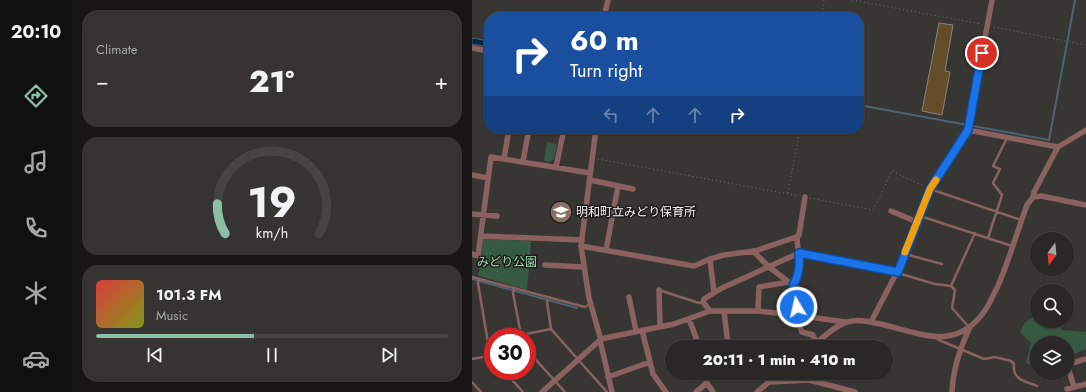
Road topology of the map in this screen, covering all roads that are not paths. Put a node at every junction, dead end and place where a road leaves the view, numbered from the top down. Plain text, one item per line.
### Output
1 (608, 0) edge
2 (992, 0) edge
3 (605, 12) edge
4 (472, 48) edge
5 (484, 50) edge
6 (968, 130) junction
7 (1086, 130) edge
8 (508, 134) edge
9 (528, 134) edge
10 (563, 134) edge
11 (595, 134) edge
12 (1007, 137) junction
13 (1058, 147) junction
14 (504, 159) junction
15 (523, 162) junction
16 (556, 167) junction
17 (590, 173) junction
18 (472, 175) edge
19 (488, 178) junction
20 (590, 180) junction
21 (618, 186) junction
22 (633, 189) dead end
23 (930, 189) junction
24 (805, 197) road end
25 (1033, 198) junction
26 (1086, 205) edge
27 (891, 211) dead end
28 (996, 212) junction
29 (472, 214) edge
30 (484, 216) junction
31 (497, 216) dead end
32 (920, 216) junction
33 (1021, 220) junction
34 (917, 222) junction
35 (975, 233) junction
36 (481, 236) junction
37 (797, 236) junction
38 (988, 238) junction
39 (581, 243) junction
40 (1013, 247) junction
41 (606, 250) junction
42 (753, 251) junction
43 (799, 253) junction
44 (472, 254) edge
45 (905, 254) junction
46 (710, 259) junction
47 (942, 264) dead end
48 (545, 265) dead end
49 (583, 267) junction
50 (769, 267) junction
51 (898, 272) junction
52 (472, 277) edge
53 (479, 279) junction
54 (790, 284) junction
55 (951, 286) junction
56 (514, 288) junction
57 (659, 290) joint
58 (714, 293) junction
59 (548, 297) junction
60 (629, 297) dead end
61 (703, 302) junction
62 (591, 304) junction
63 (710, 311) junction
64 (724, 311) junction
65 (758, 311) junction
66 (796, 315) junction
67 (689, 319) junction
68 (846, 322) junction
69 (871, 322) junction
70 (660, 326) junction
71 (969, 327) junction
72 (487, 328) edge
73 (520, 328) edge
74 (551, 329) junction
75 (639, 330) junction
76 (536, 332) edge
77 (936, 337) junction
78 (600, 340) junction
79 (697, 340) edge
80 (727, 340) edge
81 (815, 340) edge
82 (823, 340) edge
83 (960, 349) junction
84 (484, 357) edge
85 (472, 359) edge
86 (578, 359) junction
87 (1086, 359) edge
88 (536, 360) edge
89 (650, 362) junction
90 (608, 377) junction
91 (512, 380) edge
92 (555, 380) junction
93 (706, 380) edge
94 (771, 380) edge
95 (814, 381) joint
96 (472, 382) edge
97 (769, 382) junction
98 (707, 383) junction
99 (1086, 384) edge
100 (1038, 386) dead end
101 (1074, 387) junction
102 (1067, 389) dead end
103 (481, 392) edge
104 (523, 392) edge
105 (542, 392) edge
106 (565, 392) edge
107 (608, 392) edge
108 (612, 392) edge
109 (666, 392) edge
110 (696, 392) edge
111 (712, 392) edge
112 (757, 392) edge
113 (855, 392) edge
114 (952, 392) edge

1 - 3 street
2 - 6 street
4 - 5 street
6 - 12 street
6 - 23 street
7 - 13 street
8 - 14 street
9 - 15 street
10 - 16 street
11 - 17 street
12 - 13 street
12 - 28 lane
13 - 25 street
14 - 15 street
14 - 19 street
15 - 16 street
16 - 17 street
17 - 20 street
18 - 19 street
19 - 30 street
20 - 21 street
20 - 39 street
21 - 22 street
21 - 41 street
23 - 28 lane
23 - 32 street
24 - 37 street
25 - 26 street
25 - 33 street
27 - 34 street
28 - 33 lane
28 - 38 lane
29 - 30 street
30 - 31 street
30 - 36 street
32 - 34 street
32 - 35 lane
33 - 40 street
34 - 45 street
35 - 38 lane
35 - 55 lane
36 - 39 street
36 - 44 street
37 - 42 street
37 - 43 street
38 - 40 lane
39 - 41 street
39 - 49 street
40 - 71 street
41 - 46 street
42 - 46 street
42 - 50 street
43 - 50 street
43 - 51 street
43 - 54 street
45 - 47 lane
45 - 51 street
46 - 58 street
48 - 49 street
49 - 62 street
50 - 54 street
50 - 58 street
51 - 55 lane
51 - 69 street
52 - 53 lane
53 - 56 lane
53 - 72 lane
54 - 65 street
54 - 66 street
55 - 71 lane
56 - 59 lane
56 - 73 lane
57 - 61 lane
57 - 70 street
58 - 61 street
59 - 62 lane
59 - 74 lane
60 - 75 street
61 - 63 street
62 - 78 street
63 - 64 street
63 - 67 street
64 - 65 street
64 - 80 street
65 - 66 street
66 - 68 street
66 - 81 street
67 - 70 street
67 - 79 street
68 - 69 street
68 - 82 street
69 - 77 street
70 - 75 street
71 - 77 street
71 - 83 street
74 - 76 lane
74 - 86 lane
75 - 78 street
75 - 89 street
77 - 83 lane
78 - 86 street
78 - 90 street
83 - 100 lane
83 - 114 street
84 - 85 lane
86 - 92 street
86 - 107 lane
87 - 101 street
88 - 92 lane
89 - 90 street
89 - 109 street
90 - 108 street
91 - 104 lane
92 - 105 street
92 - 106 lane
93 - 98 street
94 - 97 street
95 - 97 street
95 - 113 street
96 - 103 lane
97 - 112 street
98 - 110 street
98 - 111 street
99 - 101 street
101 - 102 street

